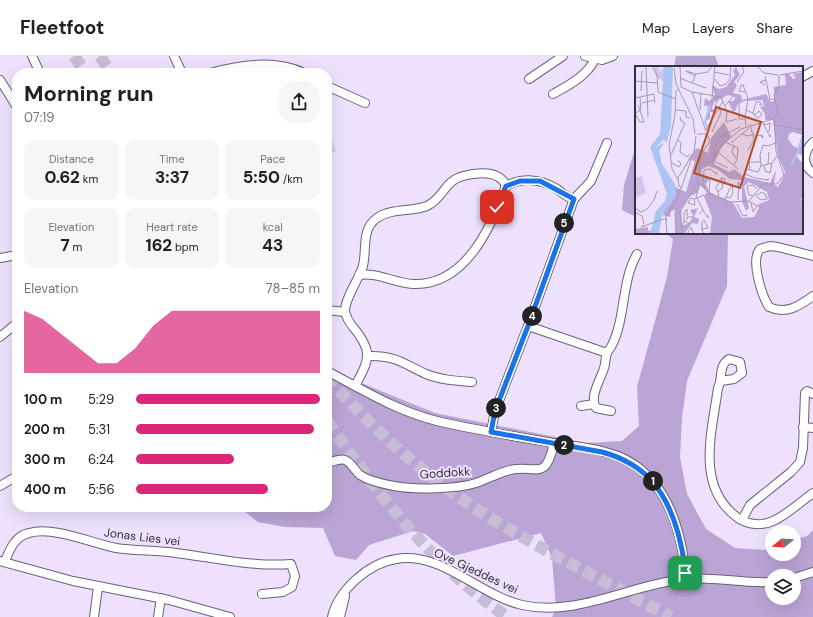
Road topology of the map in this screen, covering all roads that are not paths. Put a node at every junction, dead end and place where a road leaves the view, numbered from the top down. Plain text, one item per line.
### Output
1 (32, 56) edge
2 (174, 56) edge
3 (564, 56) edge
4 (585, 56) edge
5 (613, 56) edge
6 (594, 59) junction
7 (38, 68) edge
8 (180, 68) edge
9 (234, 68) edge
10 (287, 68) edge
11 (813, 71) edge
12 (803, 76) edge
13 (529, 79) dead end
14 (0, 80) edge
15 (332, 88) edge
16 (553, 94) dead end
17 (12, 99) edge
18 (365, 103) dead end
19 (813, 142) edge
20 (607, 143) dead end
21 (813, 173) edge
22 (506, 186) junction
23 (574, 199) junction
24 (637, 254) dead end
25 (813, 256) edge
26 (12, 257) edge
27 (0, 258) edge
28 (359, 275) junction
29 (813, 297) edge
30 (332, 311) edge
31 (345, 312) junction
32 (528, 326) junction
33 (12, 328) edge
34 (0, 337) edge
35 (606, 353) junction
36 (368, 356) junction
37 (332, 374) edge
38 (721, 381) dead end
39 (472, 382) dead end
40 (355, 386) junction
41 (813, 395) edge
42 (594, 404) junction
43 (581, 406) dead end
44 (611, 412) dead end
45 (803, 427) junction
46 (813, 428) edge
47 (491, 432) junction
48 (554, 443) junction
49 (332, 462) edge
50 (12, 479) edge
51 (0, 486) edge
52 (813, 493) edge
53 (742, 520) junction
54 (3, 561) edge
55 (813, 572) edge
56 (801, 576) edge
57 (686, 579) junction
58 (765, 582) edge
59 (98, 586) junction
60 (346, 592) junction
61 (262, 594) dead end
62 (161, 598) junction
63 (94, 617) edge
64 (158, 617) edge
65 (230, 617) edge
66 (332, 617) edge
67 (340, 617) edge

1 - 7 street
2 - 8 street
3 - 13 street
4 - 6 street
5 - 6 street
6 - 16 street
9 - 10 street
11 - 12 street
14 - 17 street
15 - 18 street
19 - 21 street
20 - 23 street
22 - 23 street
22 - 28 street
22 - 28 street
23 - 32 street
24 - 35 street
25 - 29 street
26 - 27 street
28 - 31 street
30 - 31 street
31 - 36 street
32 - 35 street
32 - 47 street
33 - 34 street
35 - 42 street
36 - 39 street
36 - 40 street
37 - 40 street
38 - 53 street
40 - 47 street
41 - 45 street
42 - 43 street
42 - 44 street
45 - 46 street
45 - 53 street
47 - 48 street
48 - 49 street, Goddokk
48 - 57 street
50 - 51 street
52 - 53 street
54 - 59 street
54 - 61 street, Jonas Lies vei
55 - 56 street
57 - 58 street, Ove Gjeddes vei
57 - 60 street, Ove Gjeddes vei
59 - 62 street
59 - 63 street
60 - 66 street, Ove Gjeddes vei
60 - 67 street, Ove Gjeddes vei
62 - 64 street
62 - 65 street

